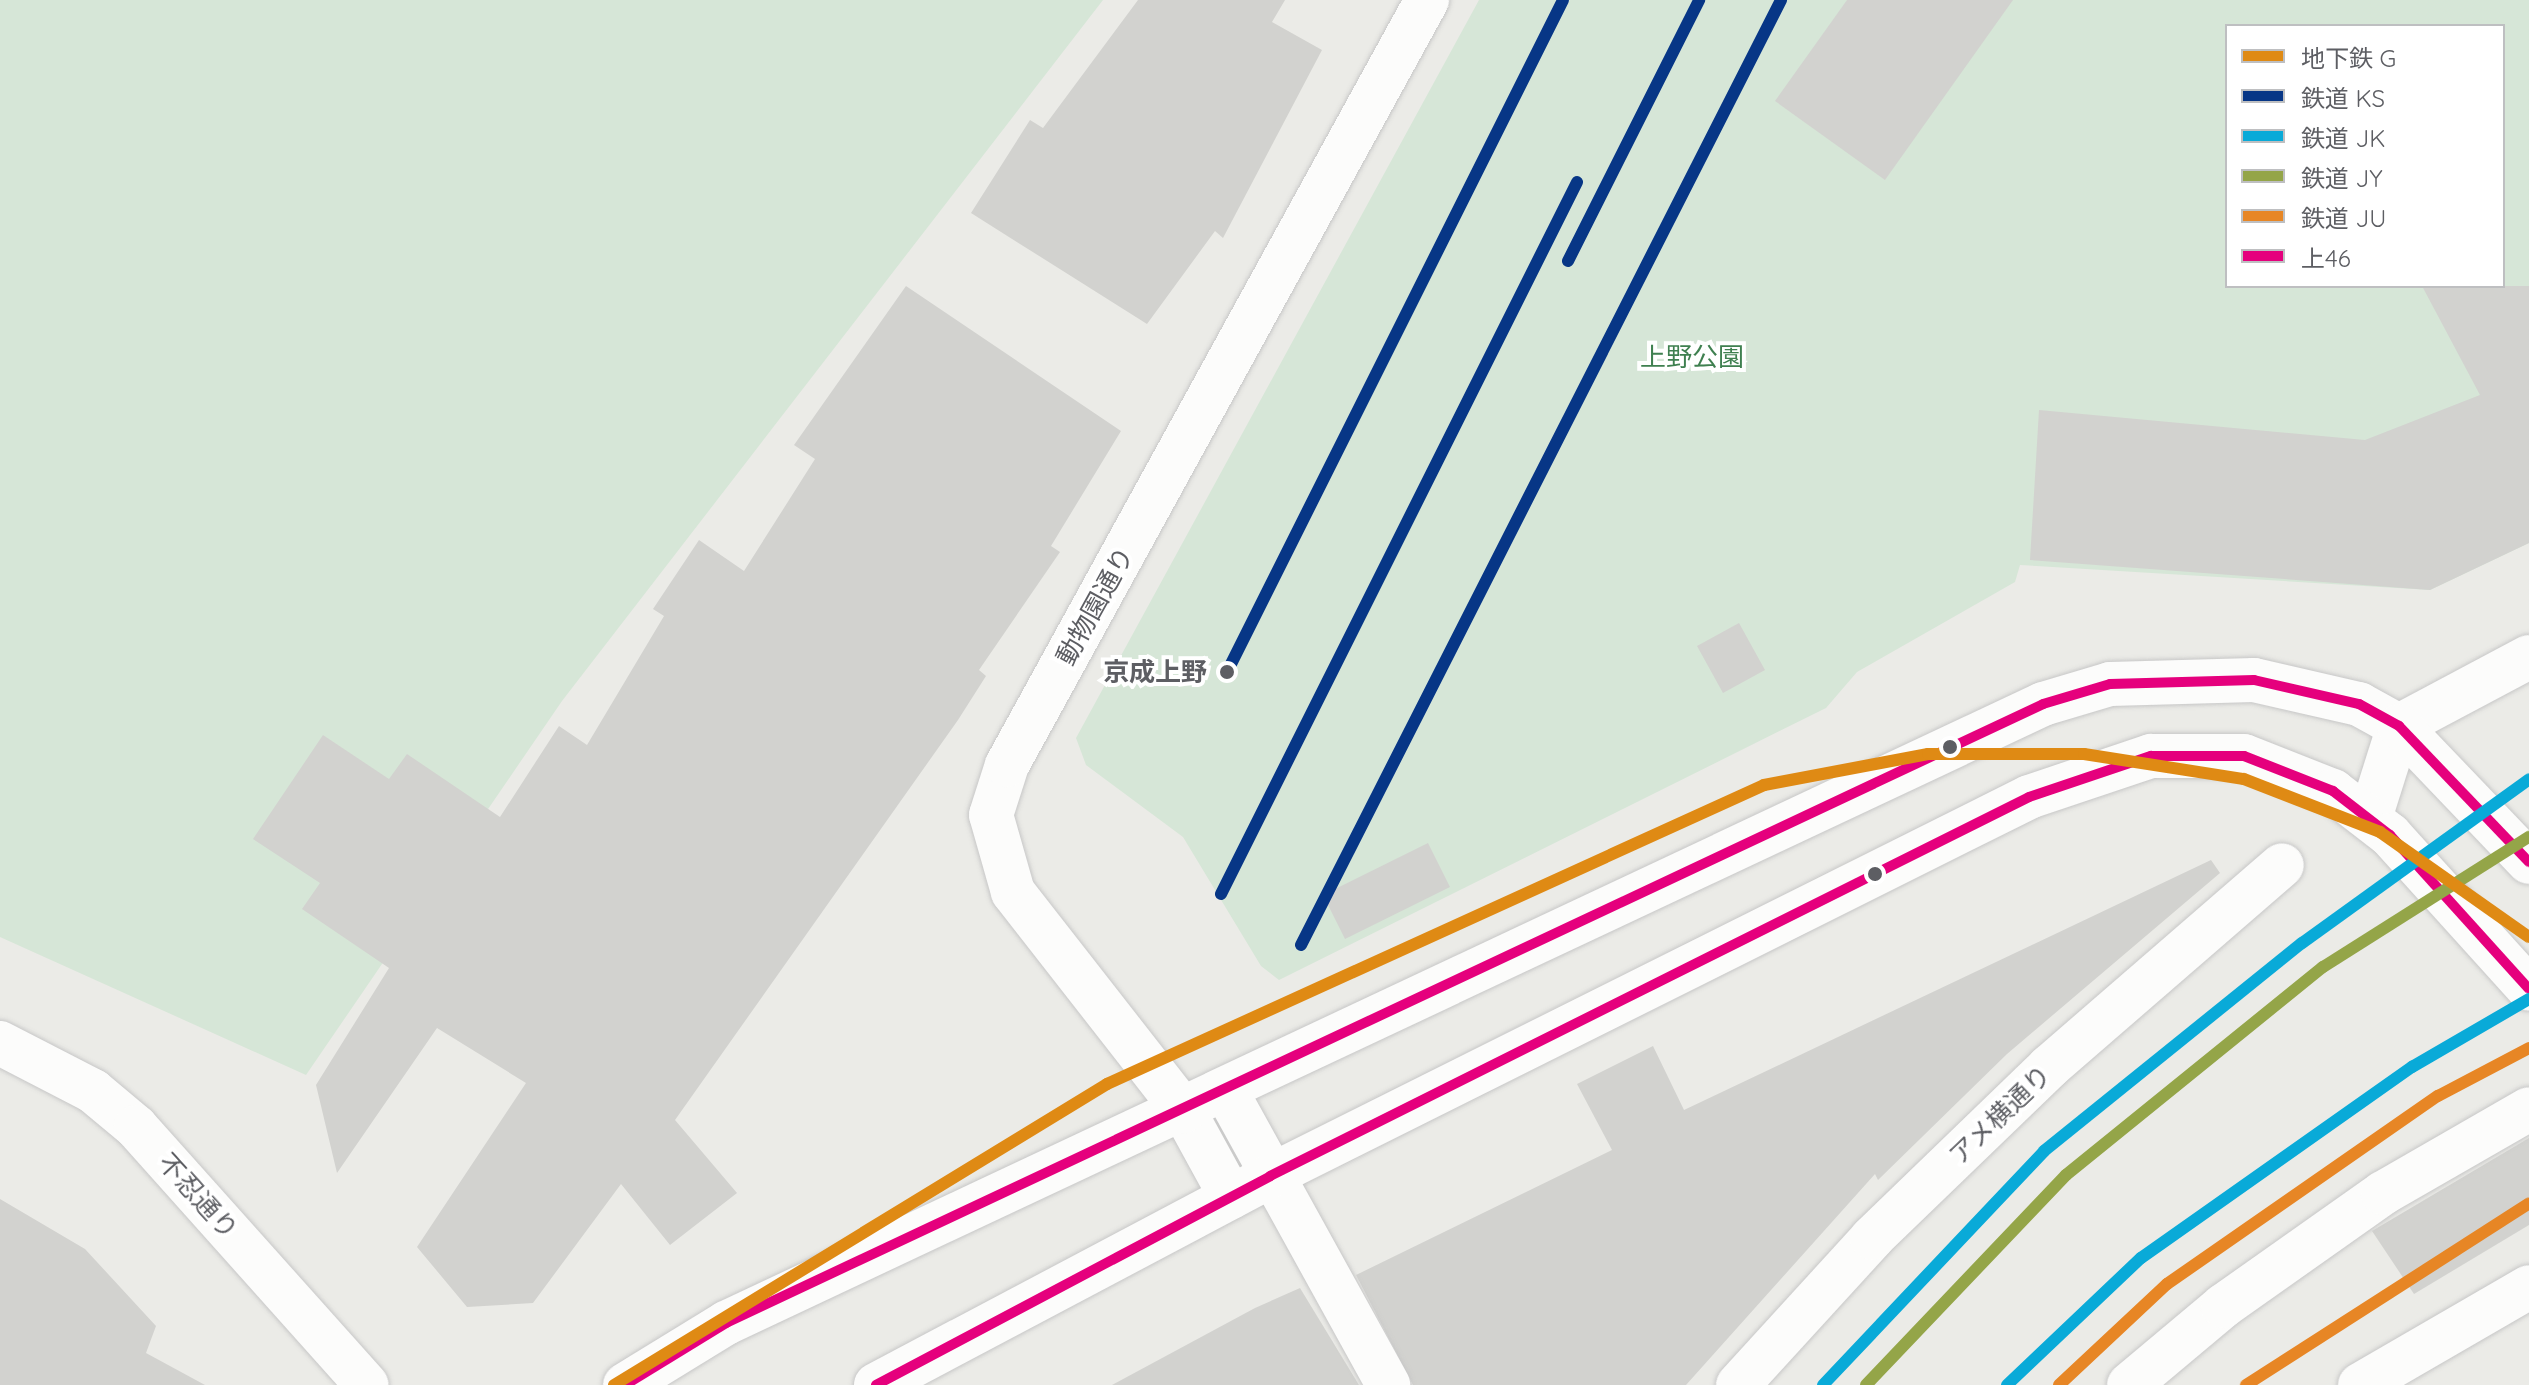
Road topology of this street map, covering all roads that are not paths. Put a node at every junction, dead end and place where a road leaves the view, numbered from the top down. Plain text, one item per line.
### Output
1 (1427, 0) edge
2 (2529, 657) edge
3 (2399, 726) junction
4 (2370, 818) junction
5 (2529, 862) edge
6 (2282, 865) dead end
7 (2529, 989) edge
8 (0, 1043) edge
9 (1226, 1091) junction
10 (2529, 1109) edge
11 (1184, 1111) junction
12 (1270, 1176) junction
13 (1231, 1197) junction
14 (2529, 1287) edge
15 (367, 1385) edge
16 (625, 1385) edge
17 (876, 1385) edge
18 (1388, 1385) edge
19 (1738, 1385) edge
20 (2129, 1385) edge
21 (2360, 1385) edge

1 - 11 main road, 動物園通り
2 - 3 main road
3 - 4 main road
3 - 5 main road
3 - 9 main road
4 - 7 main road
4 - 12 main road
6 - 19 main road, アメ横通り
8 - 15 main road, 不忍通り
9 - 11 main road
9 - 12 main road
10 - 20 main road
11 - 13 main road, 動物園通り
11 - 16 main road
12 - 13 main road
12 - 18 main road
13 - 17 main road
14 - 21 main road

